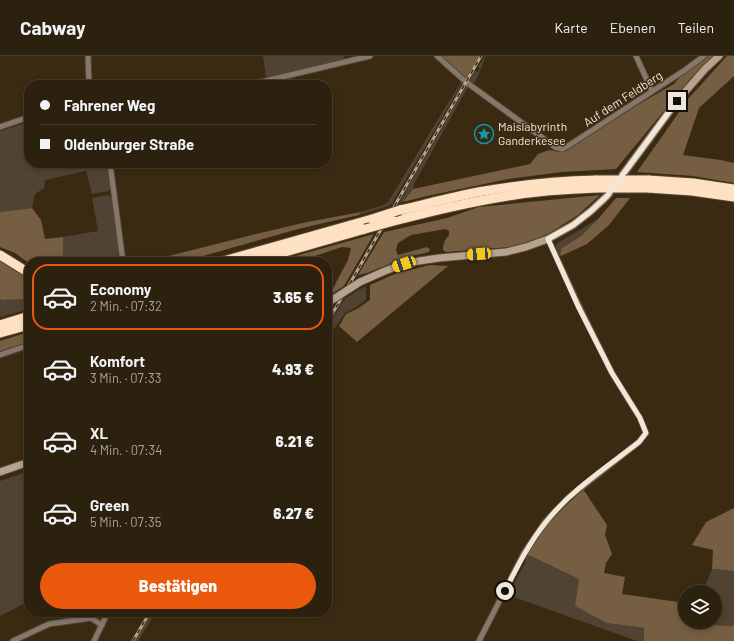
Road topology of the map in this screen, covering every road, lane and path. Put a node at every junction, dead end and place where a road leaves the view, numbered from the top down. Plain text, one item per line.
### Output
1 (88, 56) edge
2 (370, 56) edge
3 (437, 56) edge
4 (636, 56) edge
5 (704, 56) edge
6 (719, 56) edge
7 (89, 80) edge
8 (269, 80) edge
9 (652, 92) junction
10 (24, 119) edge
11 (0, 126) edge
12 (111, 168) edge
13 (597, 184) junction
14 (648, 184) junction
15 (734, 189) edge
16 (734, 197) edge
17 (548, 239) junction
18 (0, 256) edge
19 (122, 257) edge
20 (238, 257) edge
21 (267, 257) edge
22 (24, 270) edge
23 (332, 300) edge
24 (24, 318) edge
25 (0, 325) edge
26 (24, 326) edge
27 (0, 333) edge
28 (24, 347) edge
29 (0, 355) edge
30 (24, 464) edge
31 (0, 472) edge
32 (106, 617) edge
33 (102, 625) junction
34 (13, 641) edge
35 (94, 641) edge
36 (479, 641) edge

1 - 7 street
2 - 8 street
3 - 9 street, Auf dem Feldberg
4 - 9 street
5 - 9 street, Auf dem Feldberg
6 - 17 main road
10 - 11 street
12 - 19 street
13 - 14 highway, bridge
13 - 20 highway, bridge
13 - 21 highway, bridge
14 - 15 highway
14 - 16 highway
17 - 23 main road, bridge
17 - 36 street
18 - 22 highway
24 - 25 highway
26 - 27 highway
28 - 29 street
30 - 31 main road
32 - 33 street
33 - 34 street
33 - 35 street

